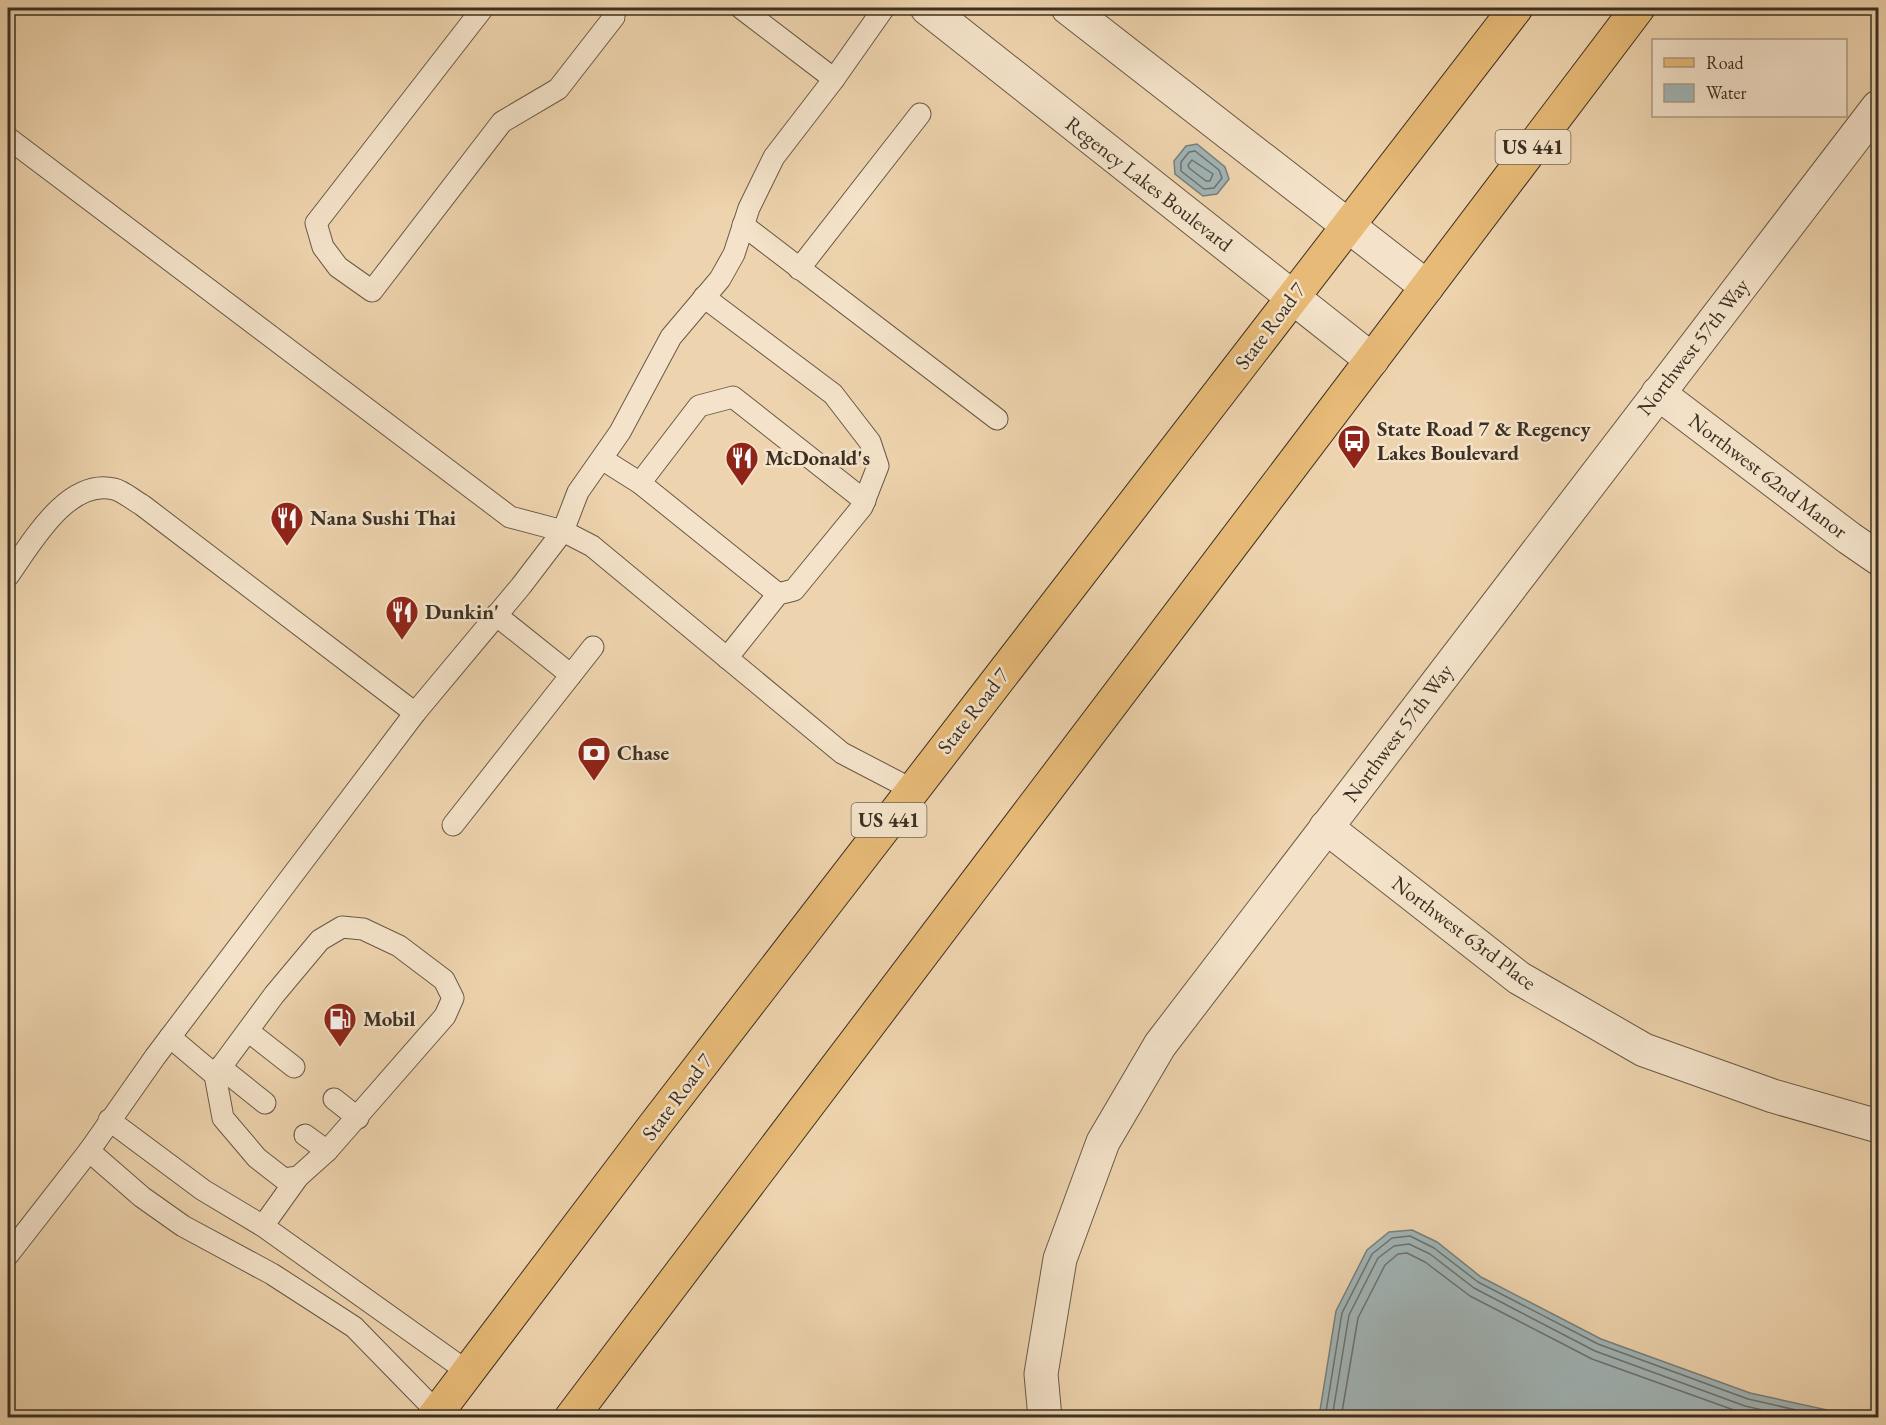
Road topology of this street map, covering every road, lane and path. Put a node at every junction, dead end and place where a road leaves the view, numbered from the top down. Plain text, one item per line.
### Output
1 (483, 8) edge
2 (612, 8) edge
3 (741, 8) edge
4 (884, 8) edge
5 (927, 8) edge
6 (1068, 8) edge
7 (1516, 8) edge
8 (1638, 8) edge
9 (834, 79) junction
10 (1878, 107) edge
11 (920, 114) dead end
12 (10, 145) edge
13 (743, 225) junction
14 (1347, 225) junction
15 (799, 269) junction
16 (1427, 287) junction
17 (704, 297) junction
18 (1292, 297) junction
19 (1372, 360) junction
20 (1658, 393) junction
21 (997, 419) dead end
22 (602, 459) junction
23 (640, 483) junction
24 (865, 501) junction
25 (562, 531) junction
26 (1878, 558) edge
27 (8, 576) edge
28 (778, 594) junction
29 (496, 615) junction
30 (593, 647) dead end
31 (727, 658) junction
32 (571, 675) junction
33 (415, 713) junction
34 (913, 789) junction
35 (453, 825) dead end
36 (1326, 827) junction
37 (248, 1031) junction
38 (170, 1037) junction
39 (294, 1067) dead end
40 (217, 1071) junction
41 (334, 1099) dead end
42 (265, 1103) dead end
43 (358, 1118) junction
44 (109, 1120) junction
45 (1878, 1126) edge
46 (305, 1135) dead end
47 (89, 1151) junction
48 (327, 1151) junction
49 (298, 1177) junction
50 (263, 1226) junction
51 (8, 1255) edge
52 (468, 1372) junction
53 (435, 1415) edge
54 (571, 1418) edge
55 (1045, 1418) edge

1 - 2 lane
3 - 9 lane
4 - 9 lane
5 - 18 street, Regency Lakes Boulevard
6 - 14 street
7 - 14 main road, State Road 7 / US 441
8 - 16 main road, US 441
9 - 13 lane
10 - 20 street, Northwest 57th Way
11 - 15 lane
12 - 25 lane
13 - 15 lane
13 - 17 lane
14 - 16 street
14 - 18 main road, State Road 7 / US 441
15 - 21 lane
16 - 19 main road, US 441
17 - 22 lane
17 - 24 lane
18 - 19 street, Regency Lakes Boulevard
18 - 34 main road, State Road 7 / US 441
19 - 54 main road, US 441
20 - 26 street, Northwest 62nd Manor
20 - 36 street, Northwest 57th Way
22 - 23 lane
22 - 25 lane
23 - 24 lane
23 - 28 lane
24 - 28 lane
25 - 29 lane
25 - 31 lane
27 - 33 lane
28 - 31 lane
29 - 32 lane
29 - 33 lane
30 - 32 lane
31 - 34 lane
32 - 35 lane
33 - 38 lane
34 - 52 main road, State Road 7 / US 441
36 - 45 street, Northwest 63rd Place
36 - 55 street, Northwest 57th Way
37 - 39 lane
37 - 40 lane
37 - 43 lane
38 - 40 lane
38 - 44 lane
40 - 42 lane
40 - 49 lane
41 - 43 lane
43 - 48 lane
44 - 47 lane
44 - 50 lane
46 - 48 lane
47 - 51 lane
47 - 53 lane
48 - 49 lane
49 - 50 lane
50 - 52 lane
52 - 53 main road, State Road 7 / US 441

